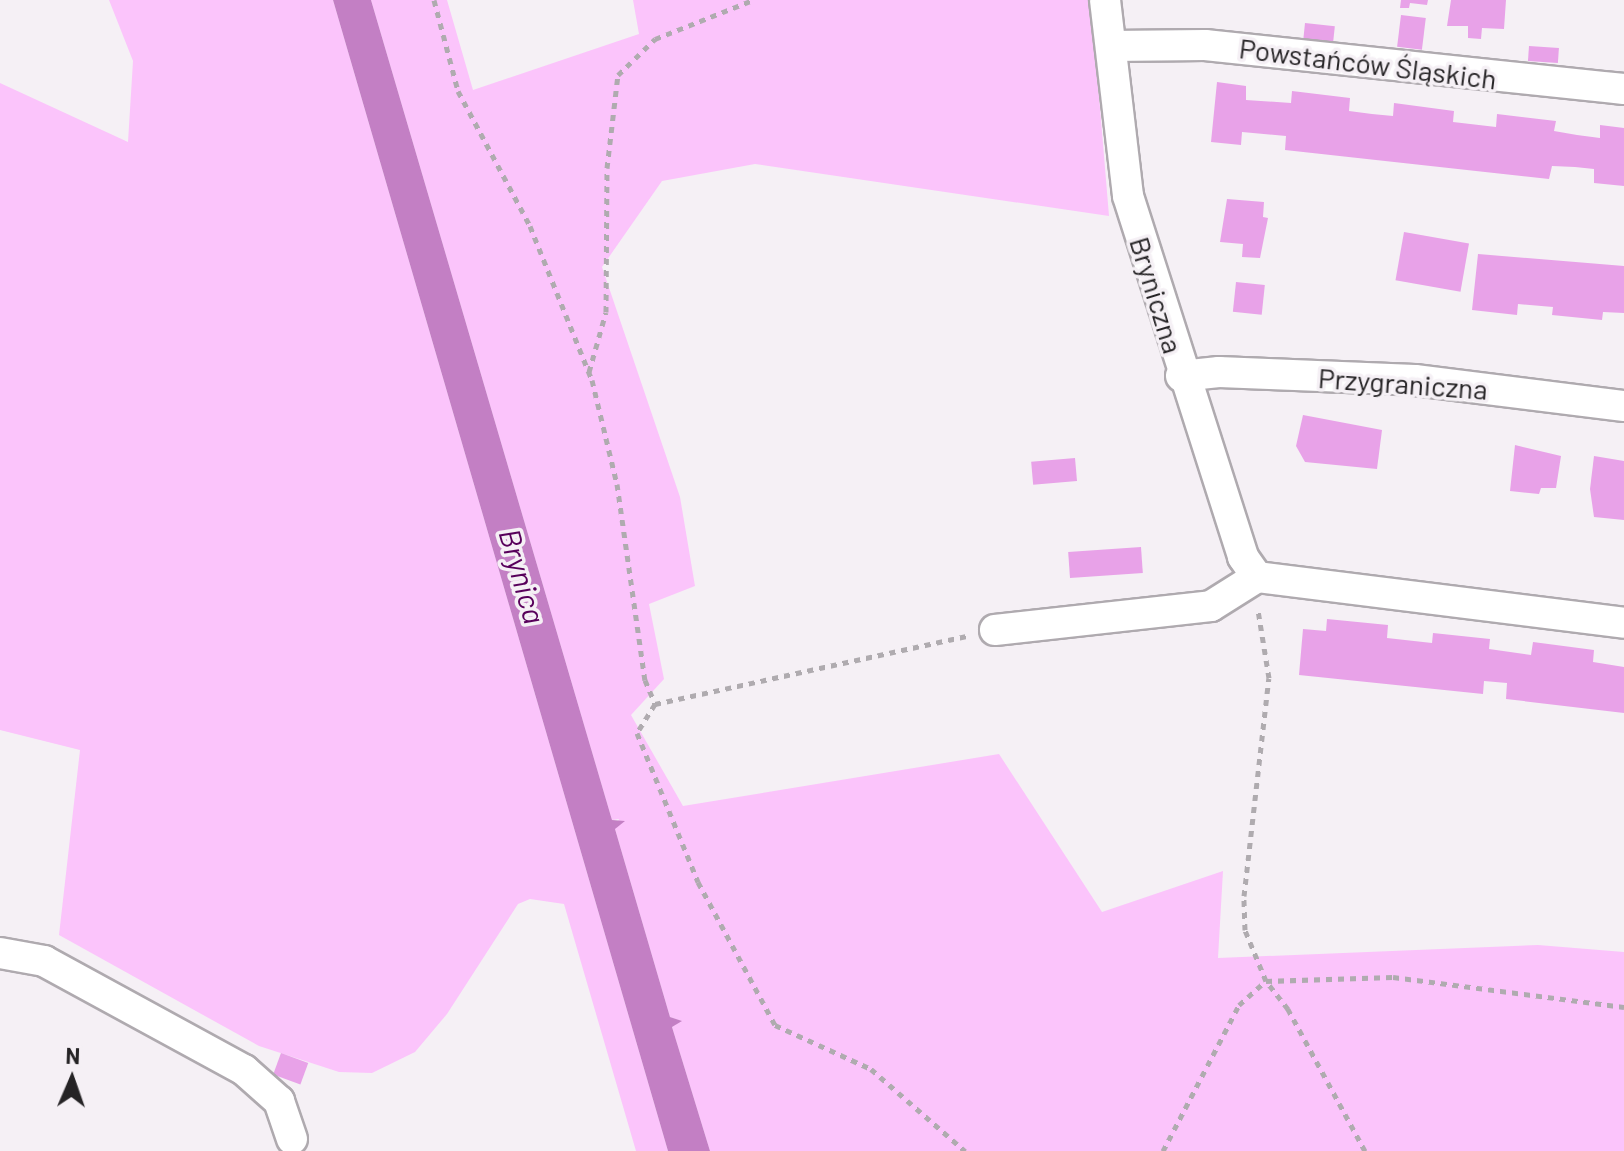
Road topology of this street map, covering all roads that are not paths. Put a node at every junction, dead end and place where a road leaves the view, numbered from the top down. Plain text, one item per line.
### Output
1 (1105, 0) edge
2 (1111, 46) junction
3 (1624, 89) edge
4 (1181, 376) junction
5 (1624, 406) edge
6 (1257, 577) junction
7 (1624, 623) edge
8 (995, 630) road end
9 (0, 953) edge
10 (292, 1139) dead end

1 - 2 street, Bryniczna
2 - 3 street, Powstańców Śląskich
2 - 4 street, Bryniczna
4 - 5 street, Przygraniczna
4 - 6 street, Bryniczna
6 - 7 street
6 - 8 street
9 - 10 street

